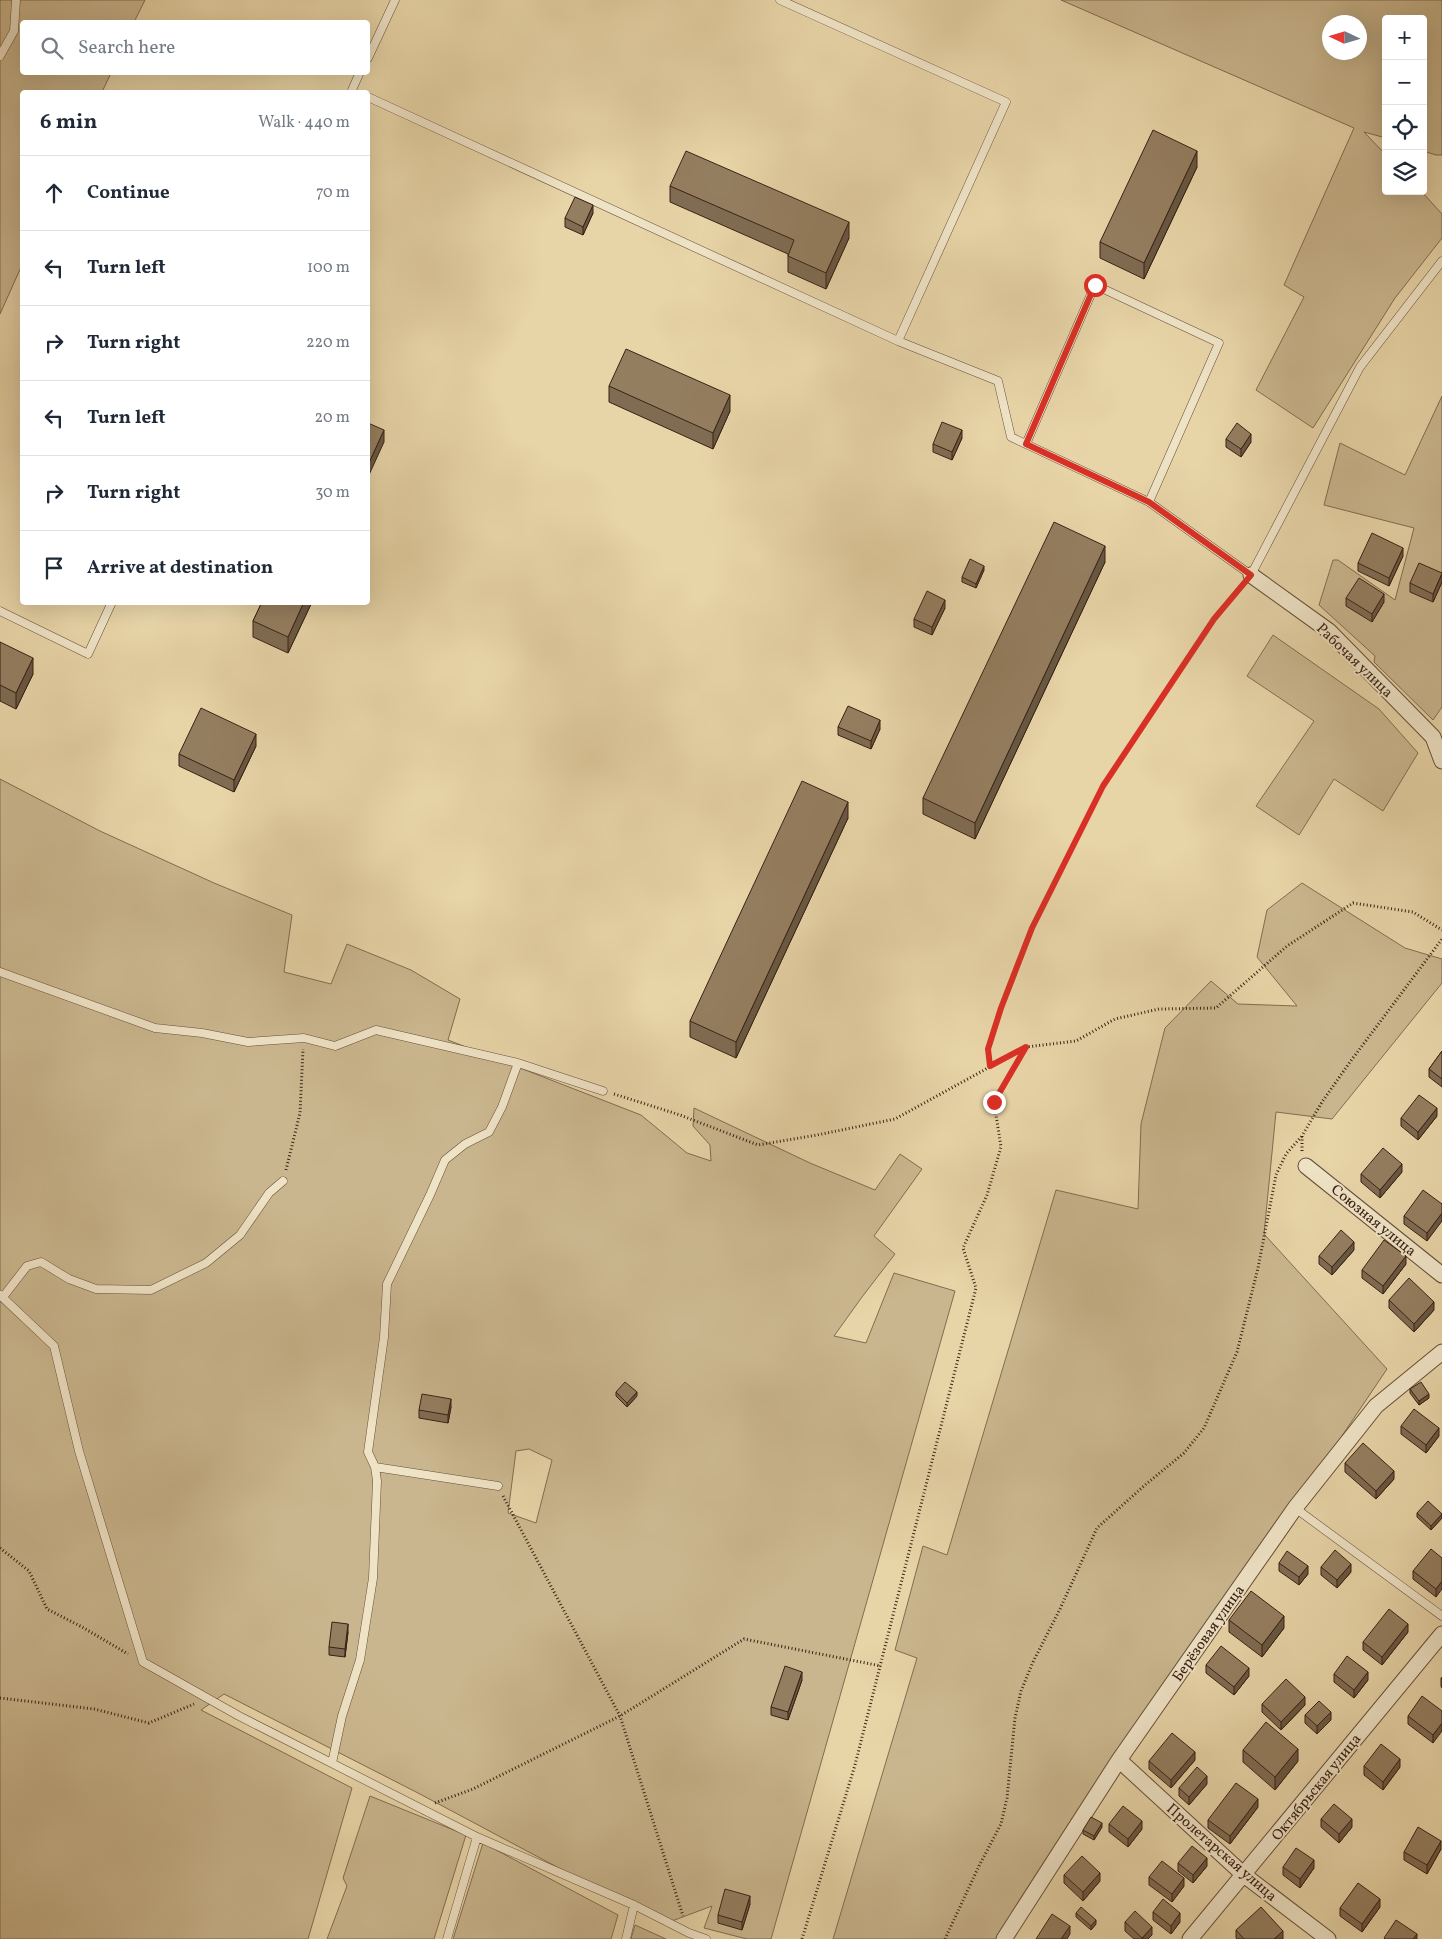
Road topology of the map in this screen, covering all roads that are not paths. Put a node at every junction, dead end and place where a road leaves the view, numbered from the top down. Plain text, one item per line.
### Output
1 (16, 0) edge
2 (394, 0) edge
3 (780, 0) edge
4 (370, 54) edge
5 (0, 56) edge
6 (359, 75) edge
7 (355, 90) edge
8 (370, 98) edge
9 (1442, 262) edge
10 (898, 341) junction
11 (1026, 444) junction
12 (1149, 502) junction
13 (1251, 575) junction
14 (111, 605) edge
15 (0, 610) edge
16 (1442, 761) edge
17 (0, 972) edge
18 (518, 1063) junction
19 (604, 1090) road end
20 (1306, 1166) road end
21 (283, 1181) road end
22 (1442, 1275) edge
23 (2, 1296) edge
24 (1442, 1352) edge
25 (375, 1467) junction
26 (498, 1486) road end
27 (1295, 1508) junction
28 (1442, 1616) edge
29 (1442, 1634) edge
30 (1119, 1760) junction
31 (332, 1763) junction
32 (478, 1837) junction
33 (1244, 1875) junction
34 (634, 1905) junction
35 (447, 1939) edge
36 (626, 1939) edge
37 (706, 1939) edge
38 (1004, 1939) edge
39 (1190, 1939) edge
40 (1328, 1939) edge

1 - 5 lane
2 - 4 lane
3 - 10 lane
6 - 7 lane
8 - 10 lane
9 - 13 lane
10 - 11 lane
11 - 12 lane
11 - 12 lane
12 - 13 lane
13 - 16 street, Рабочая улица
14 - 15 lane
17 - 18 lane
18 - 19 lane
18 - 25 lane
20 - 22 street, Союзная улица
21 - 23 lane
23 - 31 lane
24 - 27 street, Берёзовая улица
25 - 26 lane
25 - 31 lane
27 - 28 lane
27 - 30 street, Берёзовая улица
29 - 33 street, Октябрьская улица
30 - 33 street, Пролетарская улица
30 - 38 street, Берёзовая улица
31 - 32 lane
32 - 34 lane
32 - 35 lane
33 - 39 street, Октябрьская улица
33 - 40 street, Пролетарская улица
34 - 36 lane
34 - 37 lane

